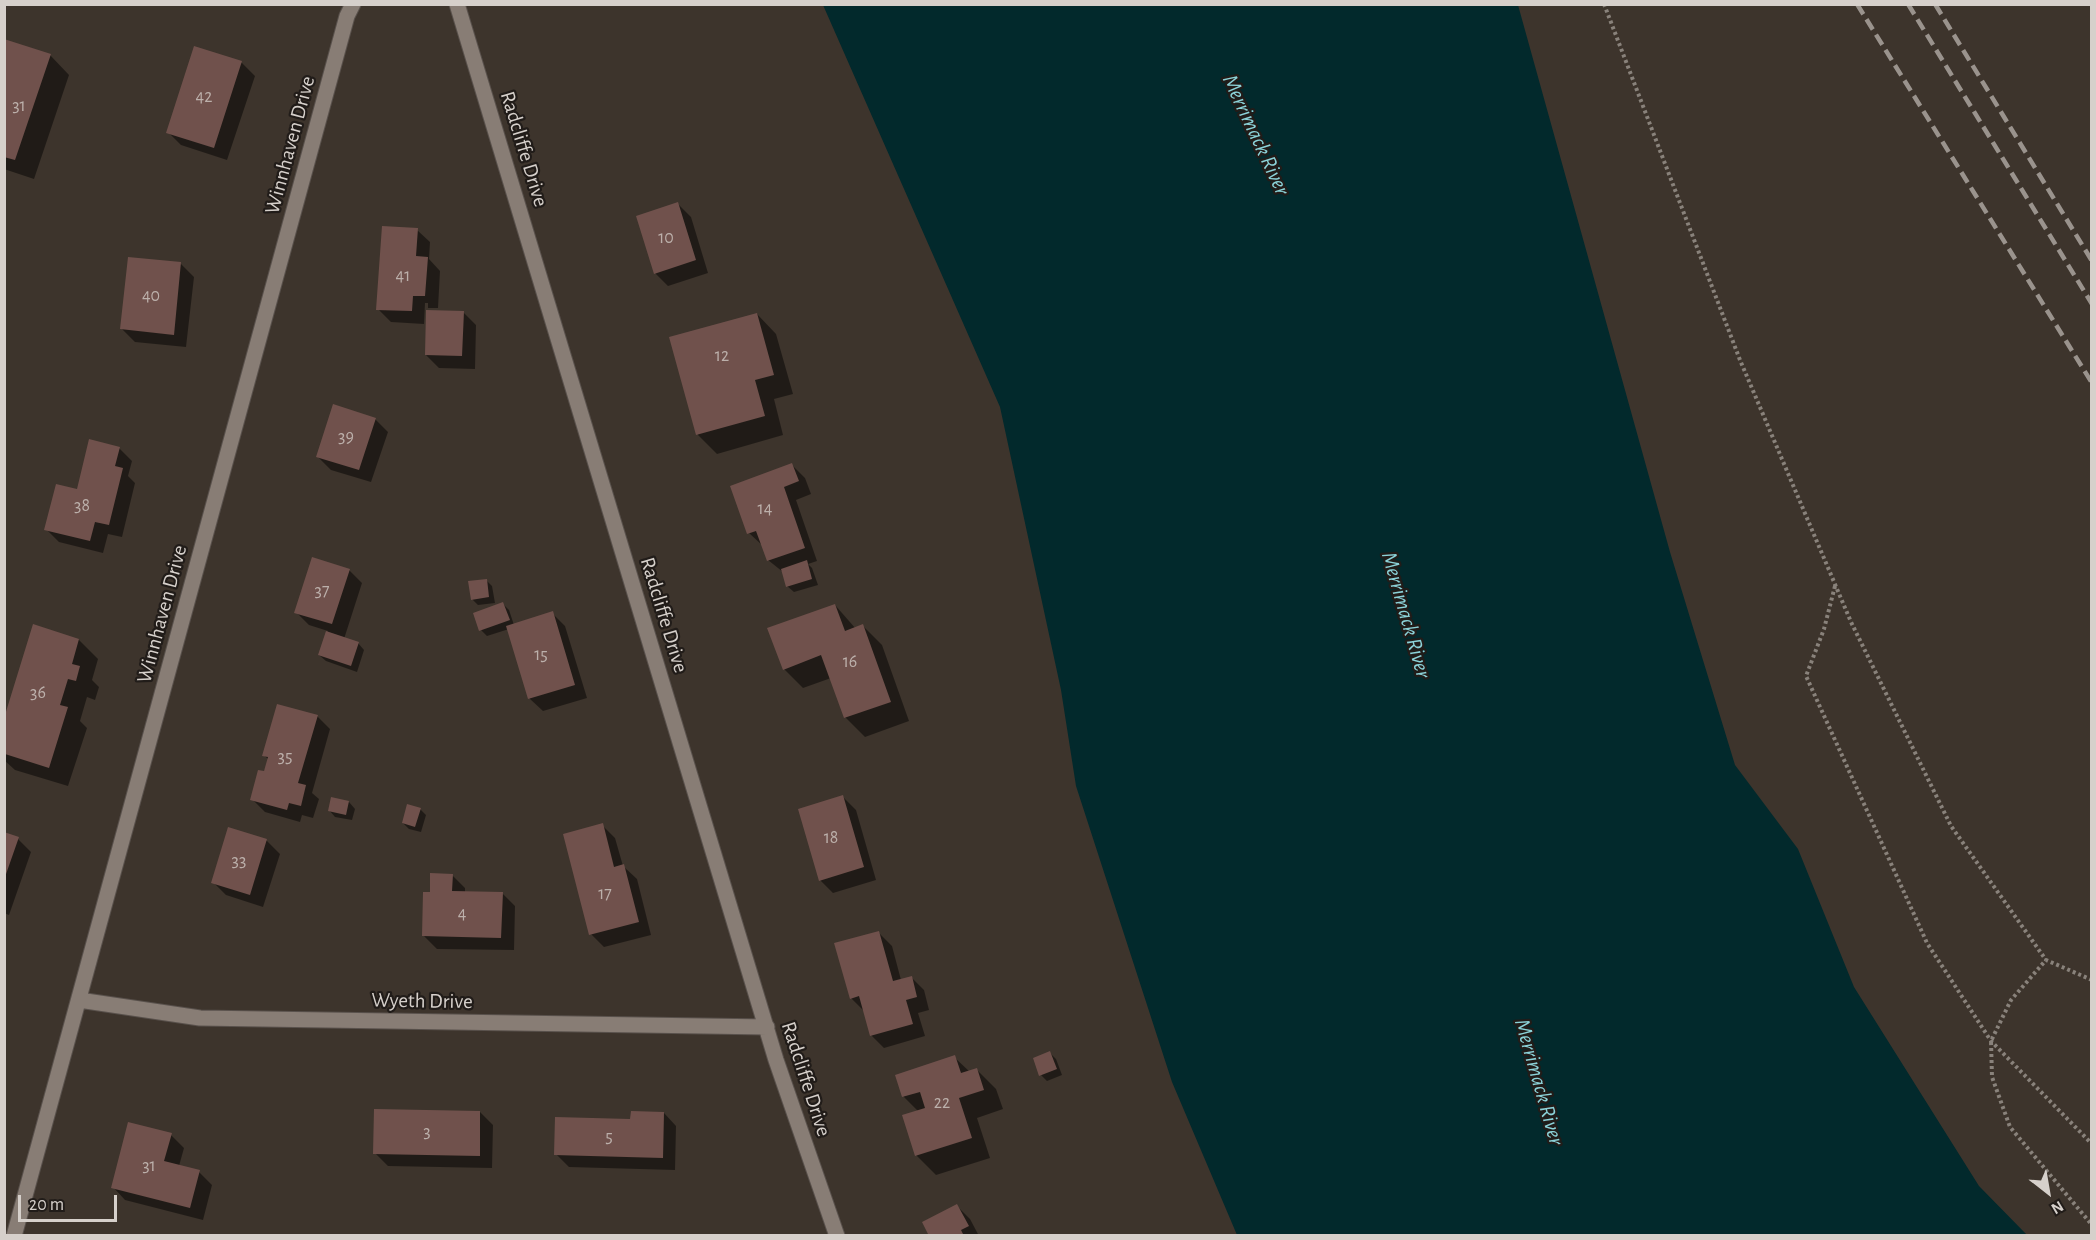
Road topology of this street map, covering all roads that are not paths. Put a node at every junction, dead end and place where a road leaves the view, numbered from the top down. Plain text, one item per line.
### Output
1 (353, 4) edge
2 (458, 4) edge
3 (79, 1000) junction
4 (767, 1027) junction
5 (14, 1236) edge
6 (837, 1236) edge

1 - 3 street, Winnhaven Drive
2 - 4 street, Radcliffe Drive
3 - 4 street, Wyeth Drive
3 - 5 street, Winnhaven Drive
4 - 6 street, Radcliffe Drive

